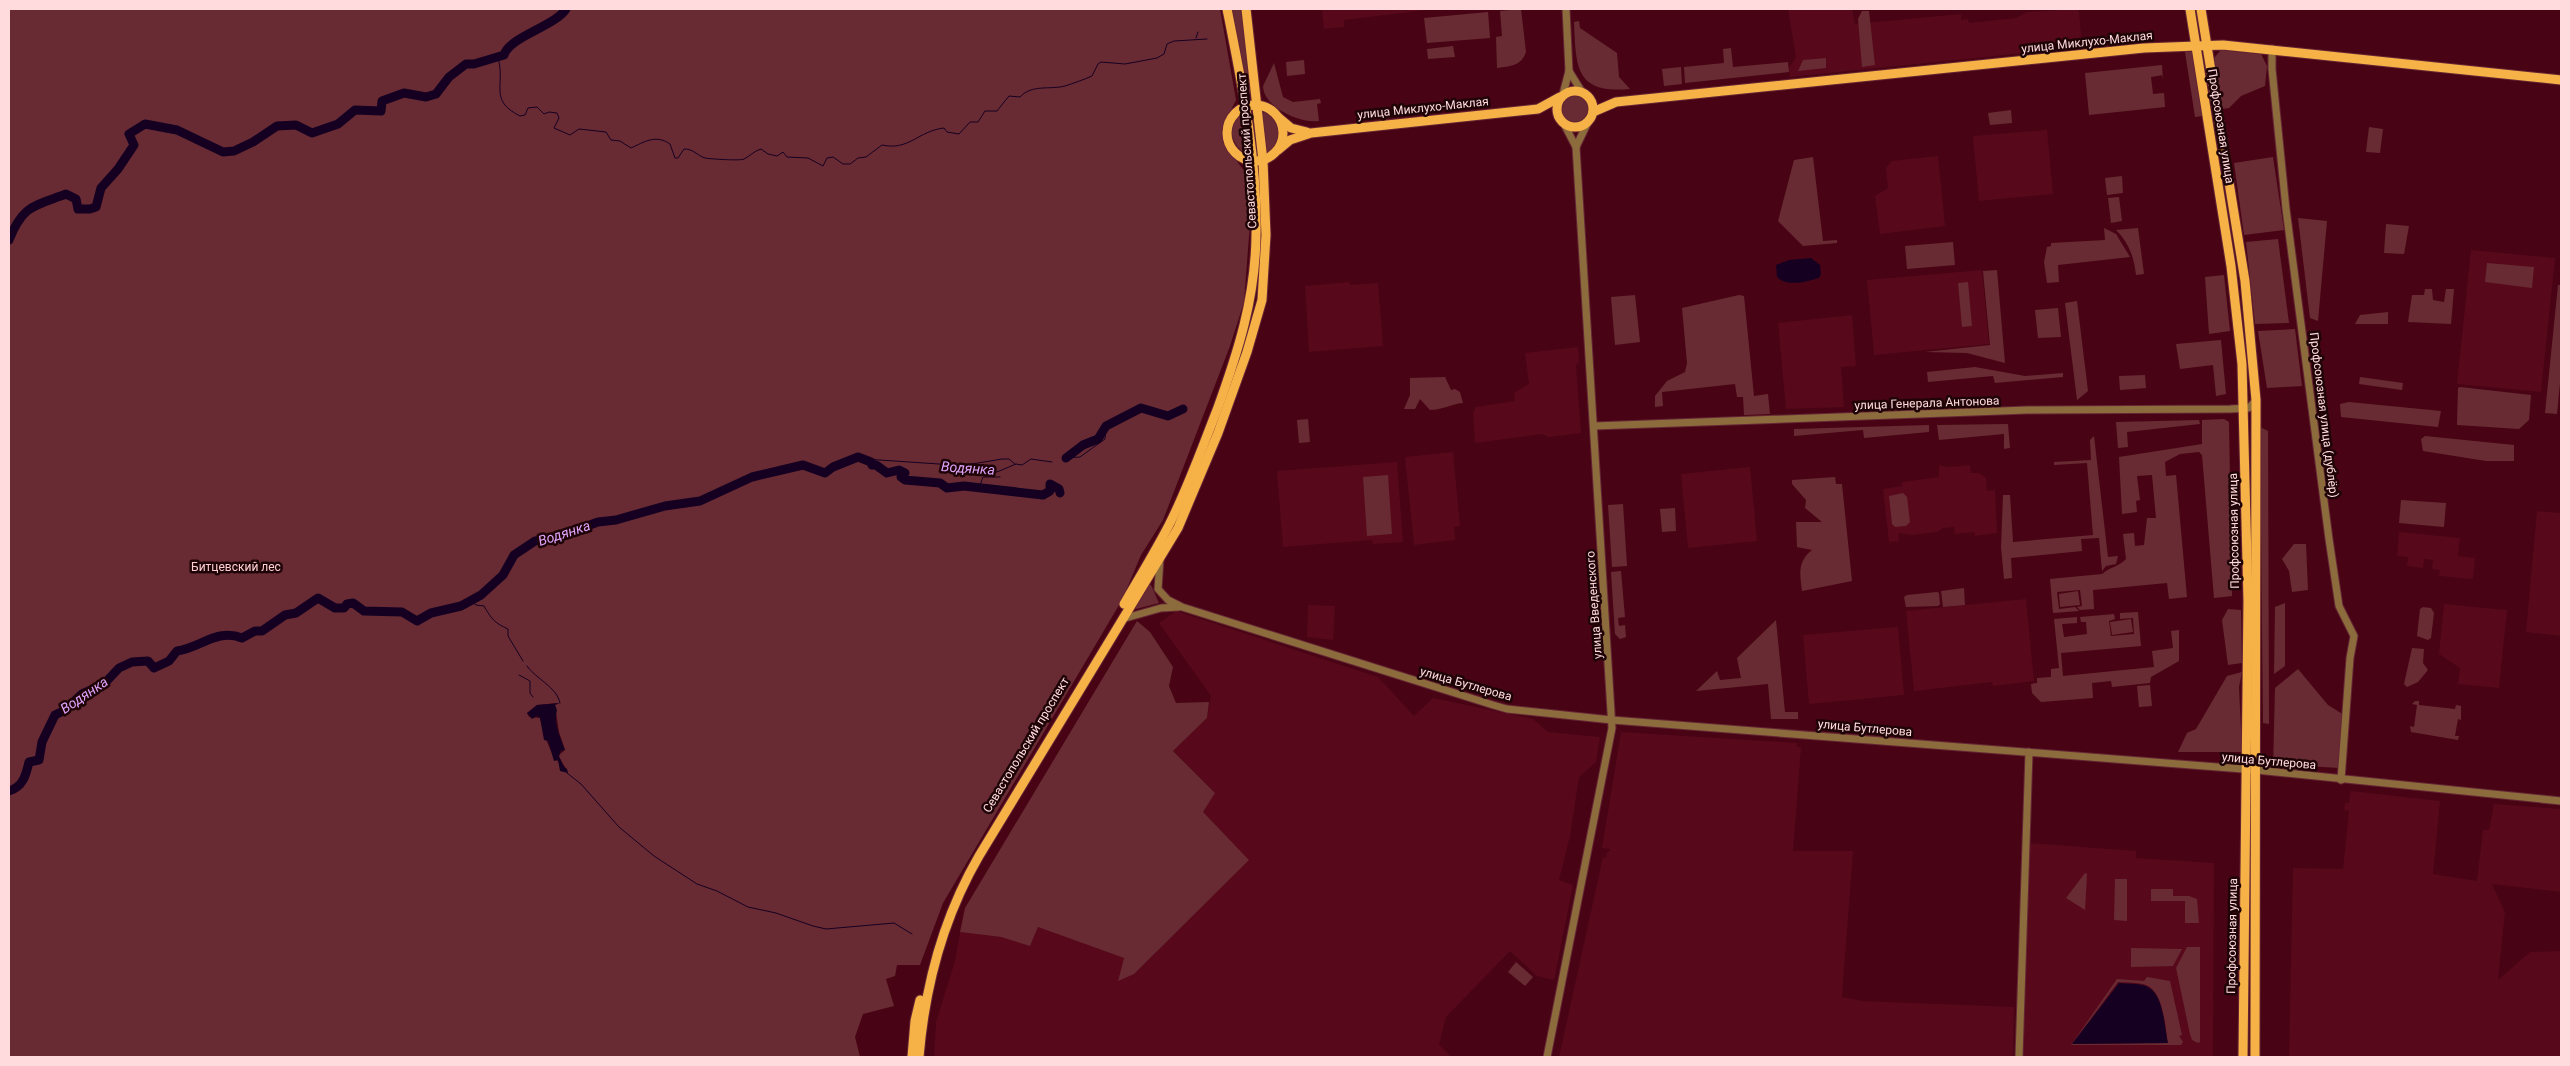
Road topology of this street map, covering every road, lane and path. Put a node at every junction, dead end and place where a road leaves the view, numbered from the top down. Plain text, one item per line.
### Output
1 (1227, 9) edge
2 (1246, 9) edge
3 (1566, 9) edge
4 (2190, 9) edge
5 (2201, 9) edge
6 (2207, 44) junction
7 (2196, 45) junction
8 (2272, 49) junction
9 (1569, 71) junction
10 (2561, 80) edge
11 (1585, 93) junction
12 (1562, 96) junction
13 (1616, 102) junction
14 (1258, 105) junction
15 (1246, 107) junction
16 (1538, 109) junction
17 (1593, 112) junction
18 (1276, 114) junction
19 (1562, 122) junction
20 (1588, 122) junction
21 (1311, 133) junction
22 (1576, 147) junction
23 (1278, 150) junction
24 (1263, 161) junction
25 (1252, 162) junction
26 (2256, 400) junction
27 (2244, 409) junction
28 (1594, 426) junction
29 (2244, 444) junction
30 (2257, 444) junction
31 (1202, 461) junction
32 (1160, 557) junction
33 (1182, 607) junction
34 (1122, 619) junction
35 (1612, 720) junction
36 (2029, 752) junction
37 (2252, 770) junction
38 (2341, 780) junction
39 (2561, 801) edge
40 (912, 1057) edge
41 (919, 1057) edge
42 (1547, 1057) edge
43 (2019, 1057) edge
44 (2243, 1057) edge
45 (2255, 1057) edge

1 - 15 main road, Севастопольский проспект
2 - 14 main road, Севастопольский проспект
3 - 9 street
4 - 7 main road, Профсоюзная улица
5 - 6 main road, Профсоюзная улица
6 - 7 main road, улица Миклухо-Маклая
6 - 8 main road, улица Миклухо-Маклая
6 - 26 main road, Профсоюзная улица
7 - 13 main road, улица Миклухо-Маклая
7 - 27 main road, Профсоюзная улица
8 - 10 main road, улица Миклухо-Маклая
8 - 38 street, Профсоюзная улица (дублёр)
9 - 11 street
9 - 12 street
11 - 12 main road
11 - 13 main road, улица Миклухо-Маклая
11 - 17 main road
12 - 16 main road, улица Миклухо-Маклая
12 - 19 main road
13 - 17 main road, улица Миклухо-Маклая
14 - 15 main road
14 - 18 main road, улица Миклухо-Маклая
14 - 24 main road, Севастопольский проспект
15 - 25 main road, Севастопольский проспект
15 - 25 main road
16 - 19 main road
16 - 21 main road, улица Миклухо-Маклая
17 - 20 main road
18 - 21 main road, улица Миклухо-Маклая
18 - 23 main road
19 - 20 main road
19 - 22 street, улица Введенского
20 - 22 street, улица Введенского
21 - 23 main road, улица Миклухо-Маклая
22 - 28 street, улица Введенского
23 - 24 main road, улица Миклухо-Маклая
24 - 25 main road
24 - 31 main road, Севастопольский проспект
25 - 31 main road, Севастопольский проспект
26 - 27 street
26 - 30 main road, Профсоюзная улица
27 - 28 street, улица Генерала Антонова
27 - 29 main road, Профсоюзная улица
28 - 35 street, улица Введенского
29 - 30 street
29 - 37 main road, Профсоюзная улица
30 - 37 main road, Профсоюзная улица
31 - 32 main road, Севастопольский проспект
31 - 40 main road, Севастопольский проспект
32 - 33 street, улица Бутлерова
32 - 34 main road, Севастопольский проспект
33 - 34 street, улица Бутлерова
33 - 35 street, улица Бутлерова
34 - 41 main road, Севастопольский проспект
35 - 36 street, улица Бутлерова
35 - 42 street, улица Введенского
36 - 37 street, улица Бутлерова
36 - 43 street
37 - 38 street, улица Бутлерова
37 - 44 main road, Профсоюзная улица
37 - 45 main road, Профсоюзная улица
38 - 39 street, улица Бутлерова

